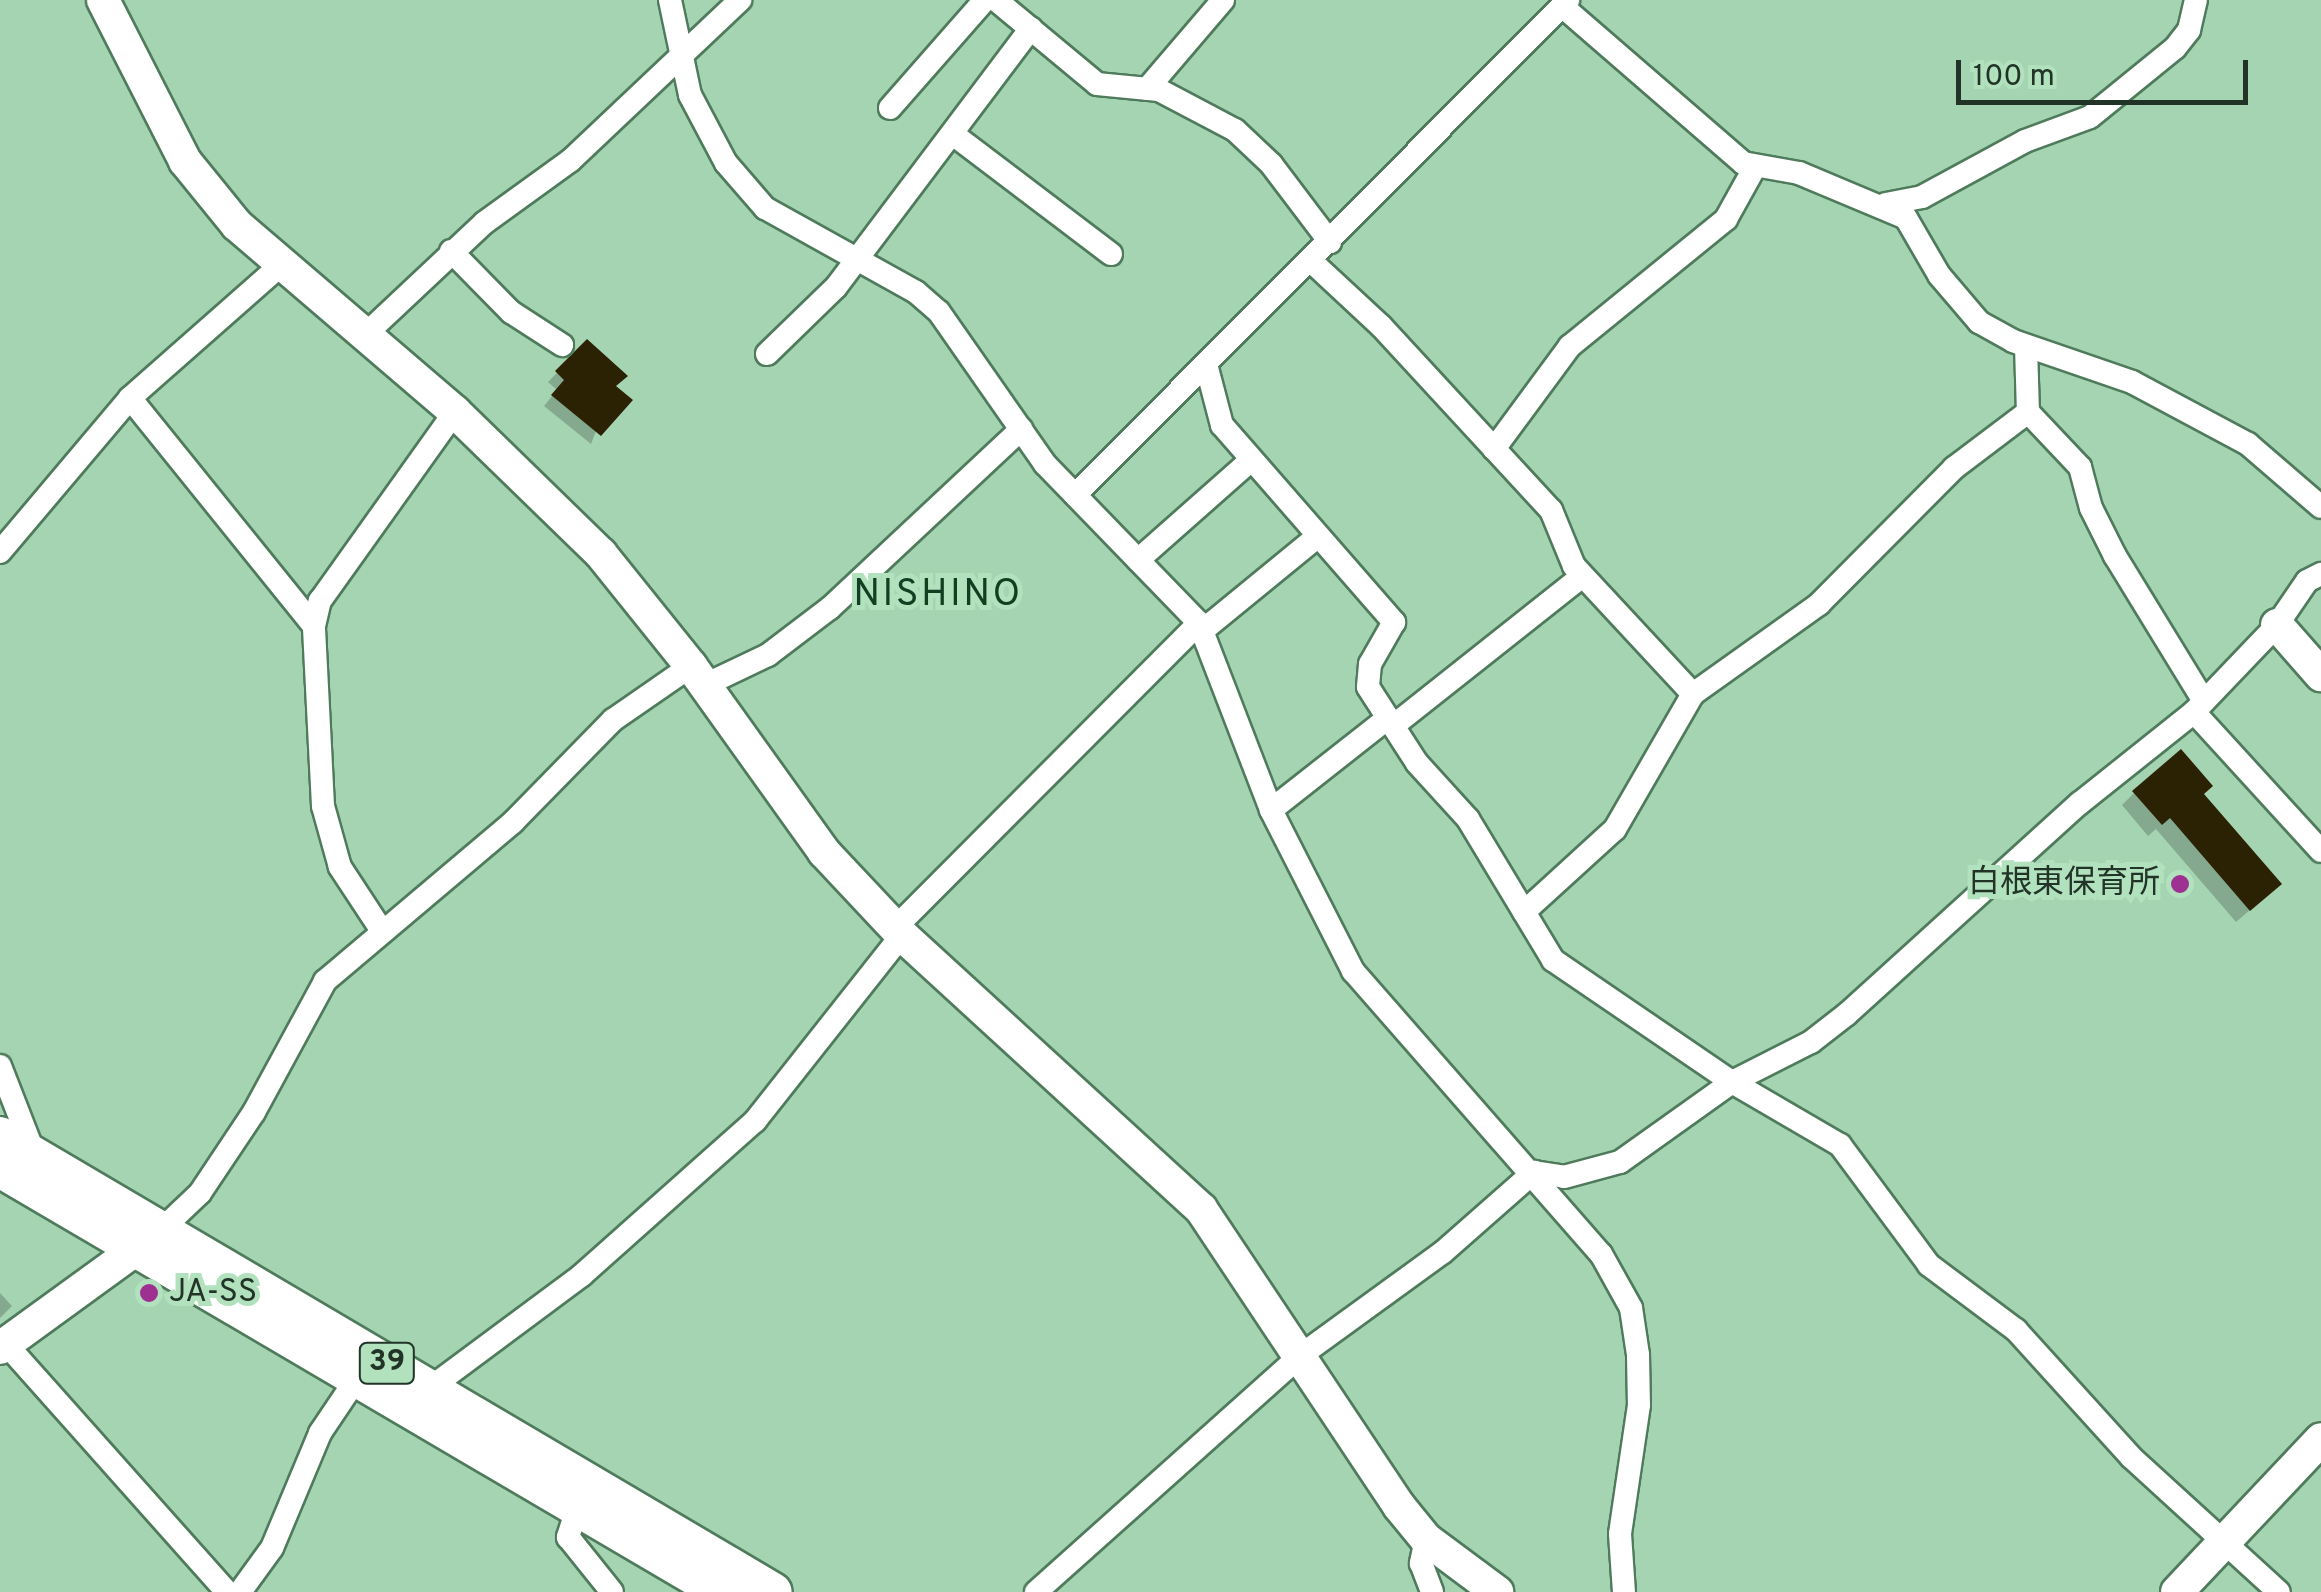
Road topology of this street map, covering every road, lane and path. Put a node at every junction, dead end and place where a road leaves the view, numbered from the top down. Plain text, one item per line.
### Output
1 (102, 0) edge
2 (670, 0) edge
3 (740, 0) edge
4 (985, 0) edge
5 (996, 0) edge
6 (1222, 0) edge
7 (2196, 0) edge
8 (1565, 3) edge
9 (1030, 28) junction
10 (679, 55) junction
11 (1147, 89) junction
12 (890, 108) dead end
13 (954, 135) junction
14 (1755, 167) junction
15 (1886, 204) junction
16 (1330, 242) junction
17 (451, 251) junction
18 (1111, 254) dead end
19 (856, 262) junction
20 (1311, 262) junction
21 (282, 264) junction
22 (367, 333) junction
23 (562, 345) dead end
24 (2026, 346) junction
25 (767, 354) dead end
26 (1207, 368) junction
27 (130, 398) junction
28 (455, 412) junction
29 (2028, 412) junction
30 (1020, 428) junction
31 (1494, 449) junction
32 (1252, 460) junction
33 (1075, 496) junction
34 (2321, 508) edge
35 (1316, 537) junction
36 (0, 552) edge
37 (1138, 560) junction
38 (2321, 574) edge
39 (1582, 576) junction
40 (2277, 625) junction
41 (314, 626) junction
42 (1200, 627) junction
43 (698, 675) junction
44 (2321, 675) edge
45 (1693, 694) junction
46 (2199, 706) junction
47 (1390, 722) junction
48 (1271, 810) junction
49 (2321, 851) edge
50 (1524, 912) junction
51 (382, 930) junction
52 (898, 932) junction
53 (0, 1066) edge
54 (1732, 1082) junction
55 (0, 1136) edge
56 (17, 1162) edge
57 (1534, 1172) junction
58 (149, 1240) junction
59 (3, 1346) edge
60 (1300, 1356) junction
61 (365, 1366) junction
62 (430, 1388) junction
63 (2321, 1439) edge
64 (578, 1506) junction
65 (1426, 1539) junction
66 (2222, 1544) junction
67 (227, 1592) edge
68 (240, 1592) edge
69 (612, 1592) edge
70 (722, 1592) edge
71 (773, 1592) edge
72 (1036, 1592) edge
73 (1432, 1592) edge
74 (1497, 1592) edge
75 (1624, 1592) edge
76 (2177, 1592) edge
77 (2279, 1592) edge

1 - 21 street
2 - 10 street
3 - 10 street
4 - 12 street
5 - 9 street
6 - 11 street
7 - 15 street
8 - 14 street
8 - 16 street
9 - 11 street
9 - 13 street
10 - 17 street
10 - 19 street
11 - 16 street
13 - 18 street
13 - 19 street
14 - 15 street
14 - 31 street
15 - 24 street
16 - 20 street
17 - 22 street
17 - 23 street
19 - 25 street
19 - 30 street
20 - 26 street
20 - 31 street
21 - 22 street
21 - 27 street
22 - 28 street
24 - 29 street
24 - 34 street
26 - 32 street
26 - 33 street
27 - 36 street
27 - 41 street
28 - 41 street
28 - 43 street
29 - 45 street
29 - 46 street
30 - 33 street
30 - 43 street
31 - 39 street
32 - 35 street
32 - 37 street
33 - 37 street
35 - 42 street
35 - 47 street
37 - 42 street
38 - 40 street
39 - 45 street
39 - 47 street
40 - 44 street
40 - 46 street
41 - 51 street
42 - 48 street
42 - 52 street
43 - 51 street
43 - 52 street
45 - 50 street
46 - 49 street
46 - 54 street
47 - 48 street
47 - 50 street
48 - 57 street
50 - 54 street
51 - 58 street
52 - 60 street
52 - 62 street
53 - 56 street
54 - 57 street
54 - 66 street
55 - 56 main road, 39
56 - 58 main road, 39
57 - 60 street
57 - 75 street
58 - 59 street
58 - 61 main road, 39
59 - 67 street
60 - 65 street
60 - 72 street
61 - 62 main road, 39
61 - 64 main road, 39
61 - 68 street
62 - 71 main road, 39
63 - 66 street
64 - 69 street
64 - 70 main road, 39
65 - 73 street
65 - 74 street
66 - 76 street
66 - 77 street

